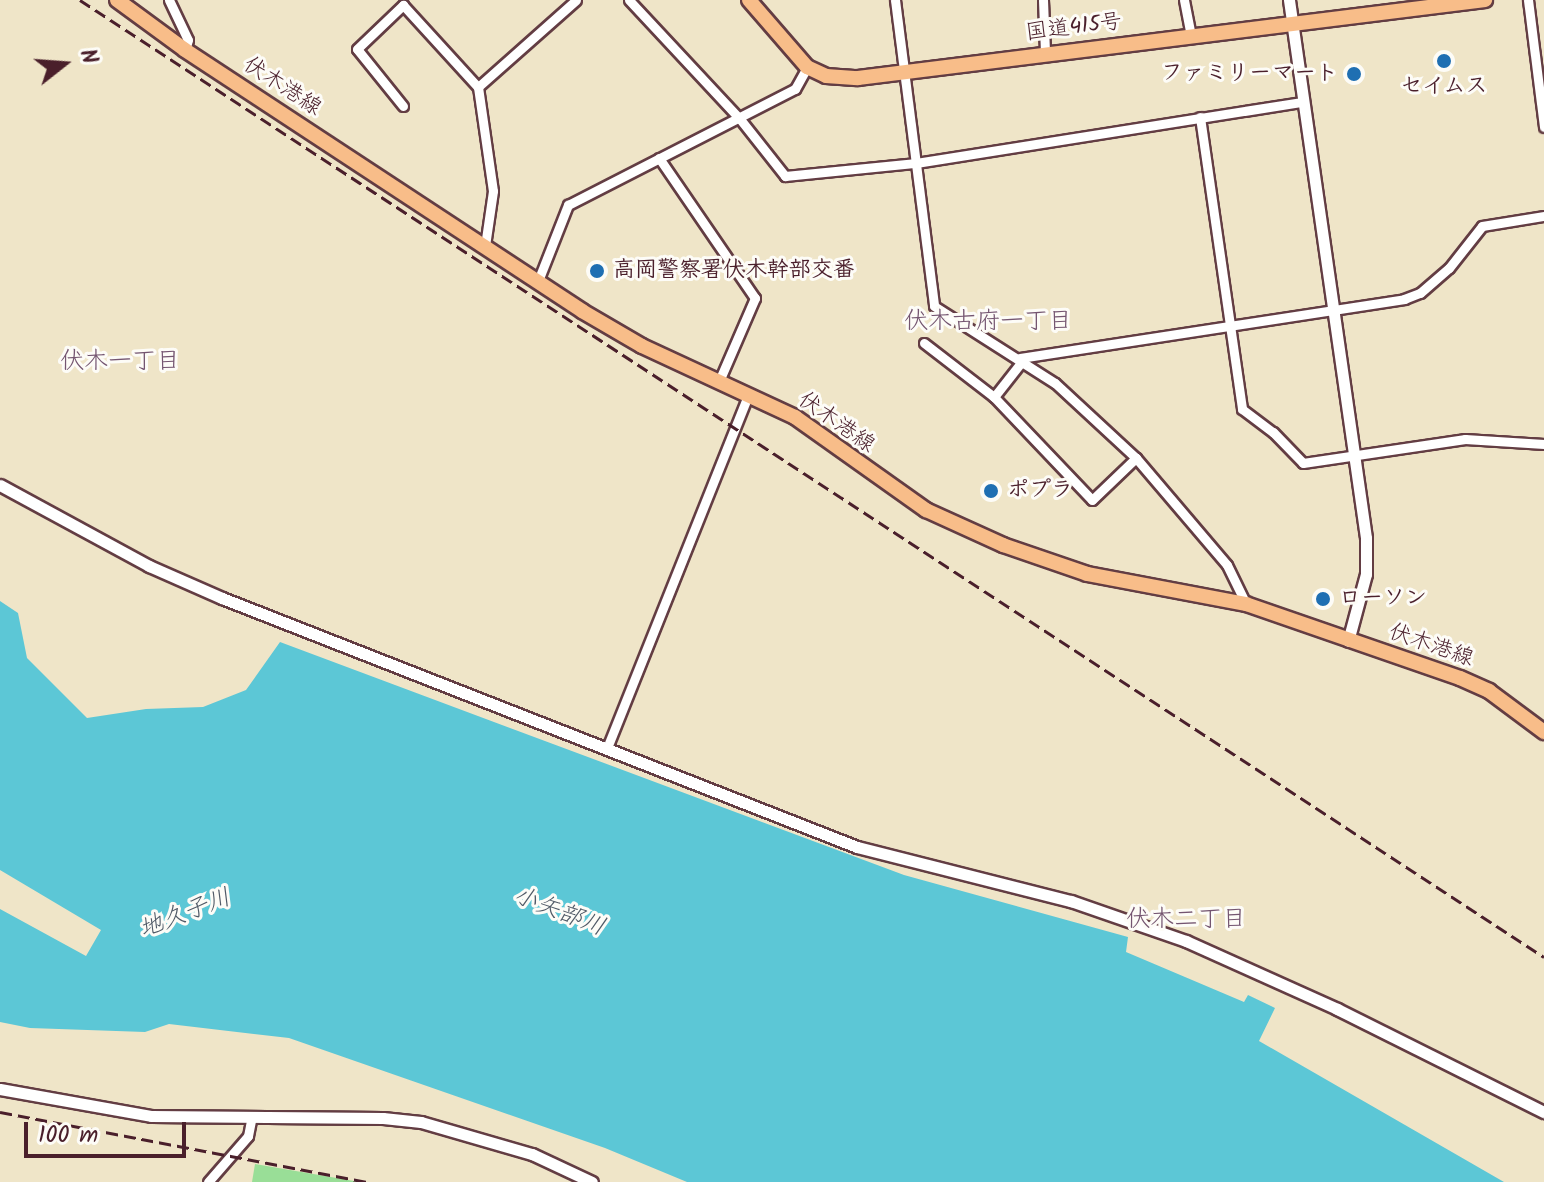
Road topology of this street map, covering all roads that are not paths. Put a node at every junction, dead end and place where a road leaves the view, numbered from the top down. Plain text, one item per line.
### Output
1 (117, 0) edge
2 (169, 0) edge
3 (576, 0) edge
4 (629, 0) edge
5 (749, 0) edge
6 (895, 0) edge
7 (1043, 0) edge
8 (1184, 0) edge
9 (1289, 0) edge
10 (1485, 0) edge
11 (1528, 0) edge
12 (1293, 24) junction
13 (1191, 36) junction
14 (185, 50) junction
15 (1045, 53) junction
16 (807, 67) junction
17 (904, 70) junction
18 (478, 87) junction
19 (1302, 102) junction
20 (403, 106) dead end
21 (1200, 117) junction
22 (740, 119) junction
23 (1544, 127) edge
24 (659, 158) junction
25 (916, 163) junction
26 (1544, 216) edge
27 (485, 246) junction
28 (538, 281) junction
29 (1332, 313) junction
30 (1233, 326) junction
31 (924, 343) dead end
32 (1022, 359) junction
33 (719, 381) junction
34 (748, 395) junction
35 (994, 397) junction
36 (1544, 444) edge
37 (1353, 456) junction
38 (1136, 458) junction
39 (0, 485) edge
40 (1246, 604) junction
41 (1348, 641) junction
42 (1544, 732) edge
43 (607, 748) junction
44 (0, 1089) edge
45 (1544, 1112) edge
46 (252, 1116) junction
47 (208, 1182) edge
48 (592, 1182) edge

1 - 14 main road, 伏木港線
2 - 14 street
3 - 18 street
4 - 22 street
5 - 16 main road
6 - 17 street
7 - 15 street
8 - 13 street
9 - 12 street
10 - 12 main road, 国道415号
11 - 23 street
12 - 13 main road, 国道415号
12 - 19 street
13 - 15 main road, 国道415号
14 - 27 main road, 伏木港線
15 - 17 main road, 国道415号
16 - 17 main road, 国道415号
16 - 22 street
17 - 25 street
18 - 20 street
18 - 27 street
19 - 21 street
19 - 29 street
21 - 25 street
21 - 30 street
22 - 24 street
22 - 25 street
24 - 28 street
24 - 33 street
25 - 32 street
26 - 29 street
27 - 28 main road, 伏木港線
28 - 33 main road, 伏木港線
29 - 30 street
29 - 37 street
30 - 32 street
30 - 37 street
31 - 35 street
32 - 35 street
32 - 38 street
33 - 34 main road, 伏木港線
34 - 40 main road, 伏木港線
34 - 43 street
35 - 38 street
36 - 37 street
37 - 41 street
38 - 40 street
39 - 43 street
40 - 41 main road, 伏木港線
41 - 42 main road, 伏木港線
43 - 45 street
44 - 46 street
46 - 47 street
46 - 48 street

